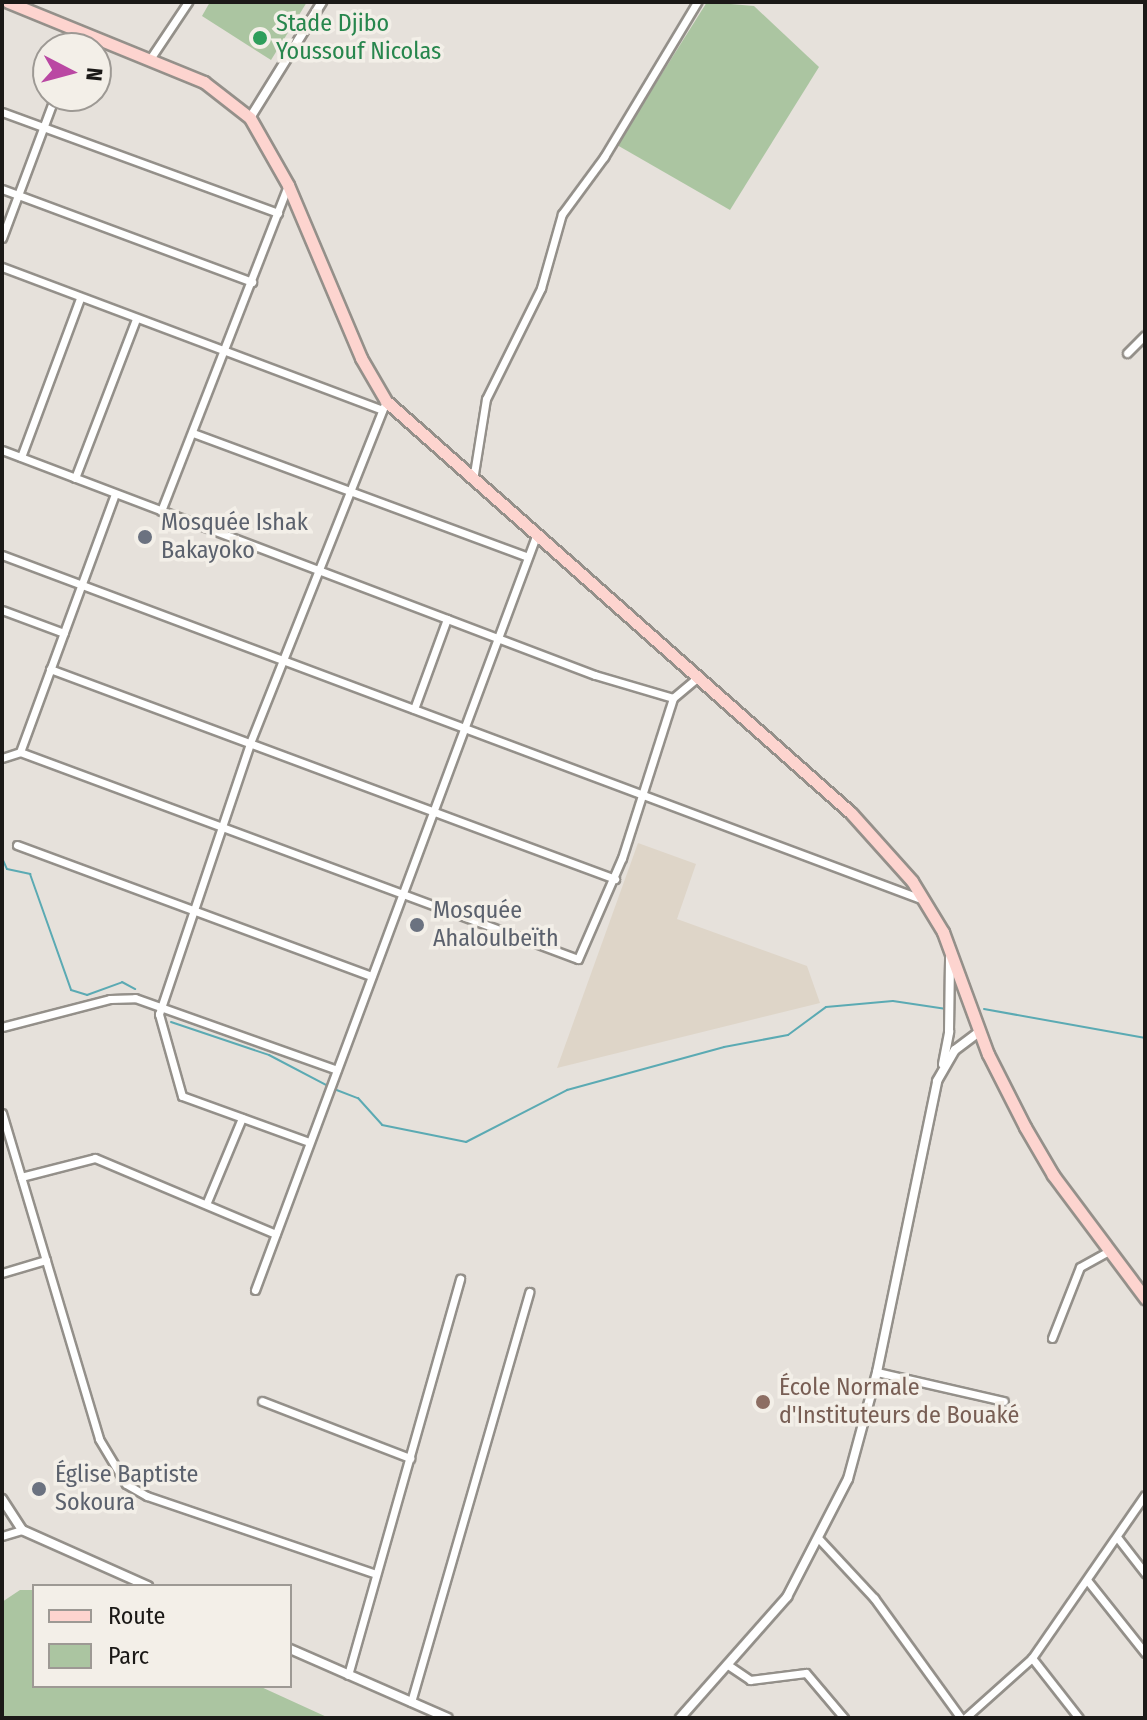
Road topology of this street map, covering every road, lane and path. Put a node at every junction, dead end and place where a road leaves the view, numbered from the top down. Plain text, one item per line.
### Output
1 (8, 2) edge
2 (188, 2) edge
3 (322, 2) edge
4 (697, 2) edge
5 (79, 29) junction
6 (78, 32) edge
7 (150, 59) junction
8 (2, 112) edge
9 (49, 112) edge
10 (250, 118) junction
11 (43, 127) junction
12 (288, 185) junction
13 (2, 189) edge
14 (18, 195) junction
15 (278, 213) junction
16 (2, 238) edge
17 (2, 267) edge
18 (252, 282) junction
19 (80, 298) junction
20 (136, 319) junction
21 (1145, 335) edge
22 (226, 351) junction
23 (1127, 353) dead end
24 (384, 405) junction
25 (193, 433) junction
26 (2, 450) edge
27 (21, 457) junction
28 (75, 478) junction
29 (473, 480) junction
30 (349, 491) junction
31 (115, 494) junction
32 (161, 511) junction
33 (536, 536) junction
34 (2, 555) edge
35 (528, 557) junction
36 (317, 572) junction
37 (82, 584) junction
38 (2, 610) edge
39 (447, 619) junction
40 (64, 633) junction
41 (498, 638) junction
42 (282, 660) junction
43 (50, 669) junction
44 (696, 679) junction
45 (673, 698) junction
46 (414, 709) junction
47 (464, 728) junction
48 (250, 743) junction
49 (20, 752) junction
50 (2, 758) edge
51 (643, 795) junction
52 (433, 813) junction
53 (219, 826) junction
54 (17, 845) dead end
55 (615, 879) junction
56 (402, 895) junction
57 (927, 901) junction
58 (194, 907) junction
59 (950, 949) junction
60 (372, 976) junction
61 (161, 1004) junction
62 (2, 1027) edge
63 (979, 1032) junction
64 (943, 1065) junction
65 (337, 1070) junction
66 (2, 1113) edge
67 (242, 1118) junction
68 (309, 1142) junction
69 (21, 1177) junction
70 (207, 1202) junction
71 (276, 1234) junction
72 (1109, 1251) junction
73 (46, 1260) junction
74 (2, 1273) edge
75 (460, 1279) dead end
76 (255, 1290) dead end
77 (529, 1292) dead end
78 (1145, 1298) edge
79 (1052, 1338) dead end
80 (877, 1372) junction
81 (262, 1401) dead end
82 (1004, 1401) dead end
83 (410, 1458) junction
84 (1145, 1495) edge
85 (2, 1499) edge
86 (22, 1530) junction
87 (2, 1536) edge
88 (1117, 1537) junction
89 (819, 1539) junction
90 (1145, 1573) edge
91 (376, 1574) junction
92 (1087, 1580) junction
93 (144, 1584) edge
94 (292, 1650) edge
95 (1145, 1653) edge
96 (1032, 1658) junction
97 (728, 1665) junction
98 (348, 1675) junction
99 (411, 1702) junction
100 (448, 1718) edge
101 (680, 1718) edge
102 (844, 1718) edge
103 (963, 1718) edge
104 (1079, 1718) edge

1 - 5 main road
2 - 7 street
3 - 10 street
4 - 29 street
5 - 6 street
5 - 7 main road
7 - 10 main road
8 - 11 street
9 - 11 street
10 - 12 main road
11 - 14 street
11 - 15 street
12 - 15 street
12 - 24 main road
13 - 14 street
14 - 16 street
14 - 18 street
15 - 18 street
17 - 19 street
18 - 22 street
19 - 20 street
19 - 27 street
20 - 22 street
20 - 28 street
21 - 23 street
22 - 24 street
22 - 25 street
24 - 29 main road
24 - 30 street
25 - 30 street
25 - 32 street
26 - 27 street
27 - 28 street
28 - 31 street
29 - 33 main road
30 - 35 street
30 - 36 street
31 - 32 street
31 - 37 street
32 - 36 street
33 - 35 street
33 - 44 main road
34 - 37 street
35 - 41 street
36 - 39 street
36 - 42 street
37 - 40 street
37 - 42 street
38 - 40 street
39 - 41 street
39 - 46 street
40 - 43 street
41 - 45 street
41 - 47 street
42 - 46 street
42 - 48 street
43 - 48 street
43 - 49 street
44 - 45 street
44 - 57 main road
45 - 51 street
46 - 47 street
47 - 51 street
47 - 52 street
48 - 52 street
48 - 53 street
49 - 50 street
49 - 53 street
51 - 55 street
51 - 57 street
52 - 55 street
52 - 56 street
53 - 56 street
53 - 58 street
54 - 58 street
55 - 56 street
56 - 60 street
57 - 59 main road
58 - 60 street
58 - 61 street
59 - 63 main road
59 - 64 street
60 - 65 street
61 - 62 street
61 - 65 street
61 - 67 street
63 - 64 street
63 - 72 main road
64 - 80 street
65 - 68 street
66 - 69 street
67 - 68 street
67 - 70 street
68 - 71 street
69 - 70 street
69 - 73 street
70 - 71 street
71 - 76 street
72 - 78 main road
72 - 79 street
73 - 74 street
73 - 91 street
75 - 83 street
77 - 99 street
80 - 82 street
80 - 89 street
81 - 83 street
83 - 91 street
84 - 88 street
85 - 86 street
86 - 87 street
86 - 93 street
88 - 90 street
88 - 92 street
89 - 97 street
89 - 103 street
91 - 98 street
92 - 95 street
92 - 96 street
94 - 98 street
96 - 103 street
96 - 104 street
97 - 101 street
97 - 102 street
98 - 99 street
99 - 100 street

